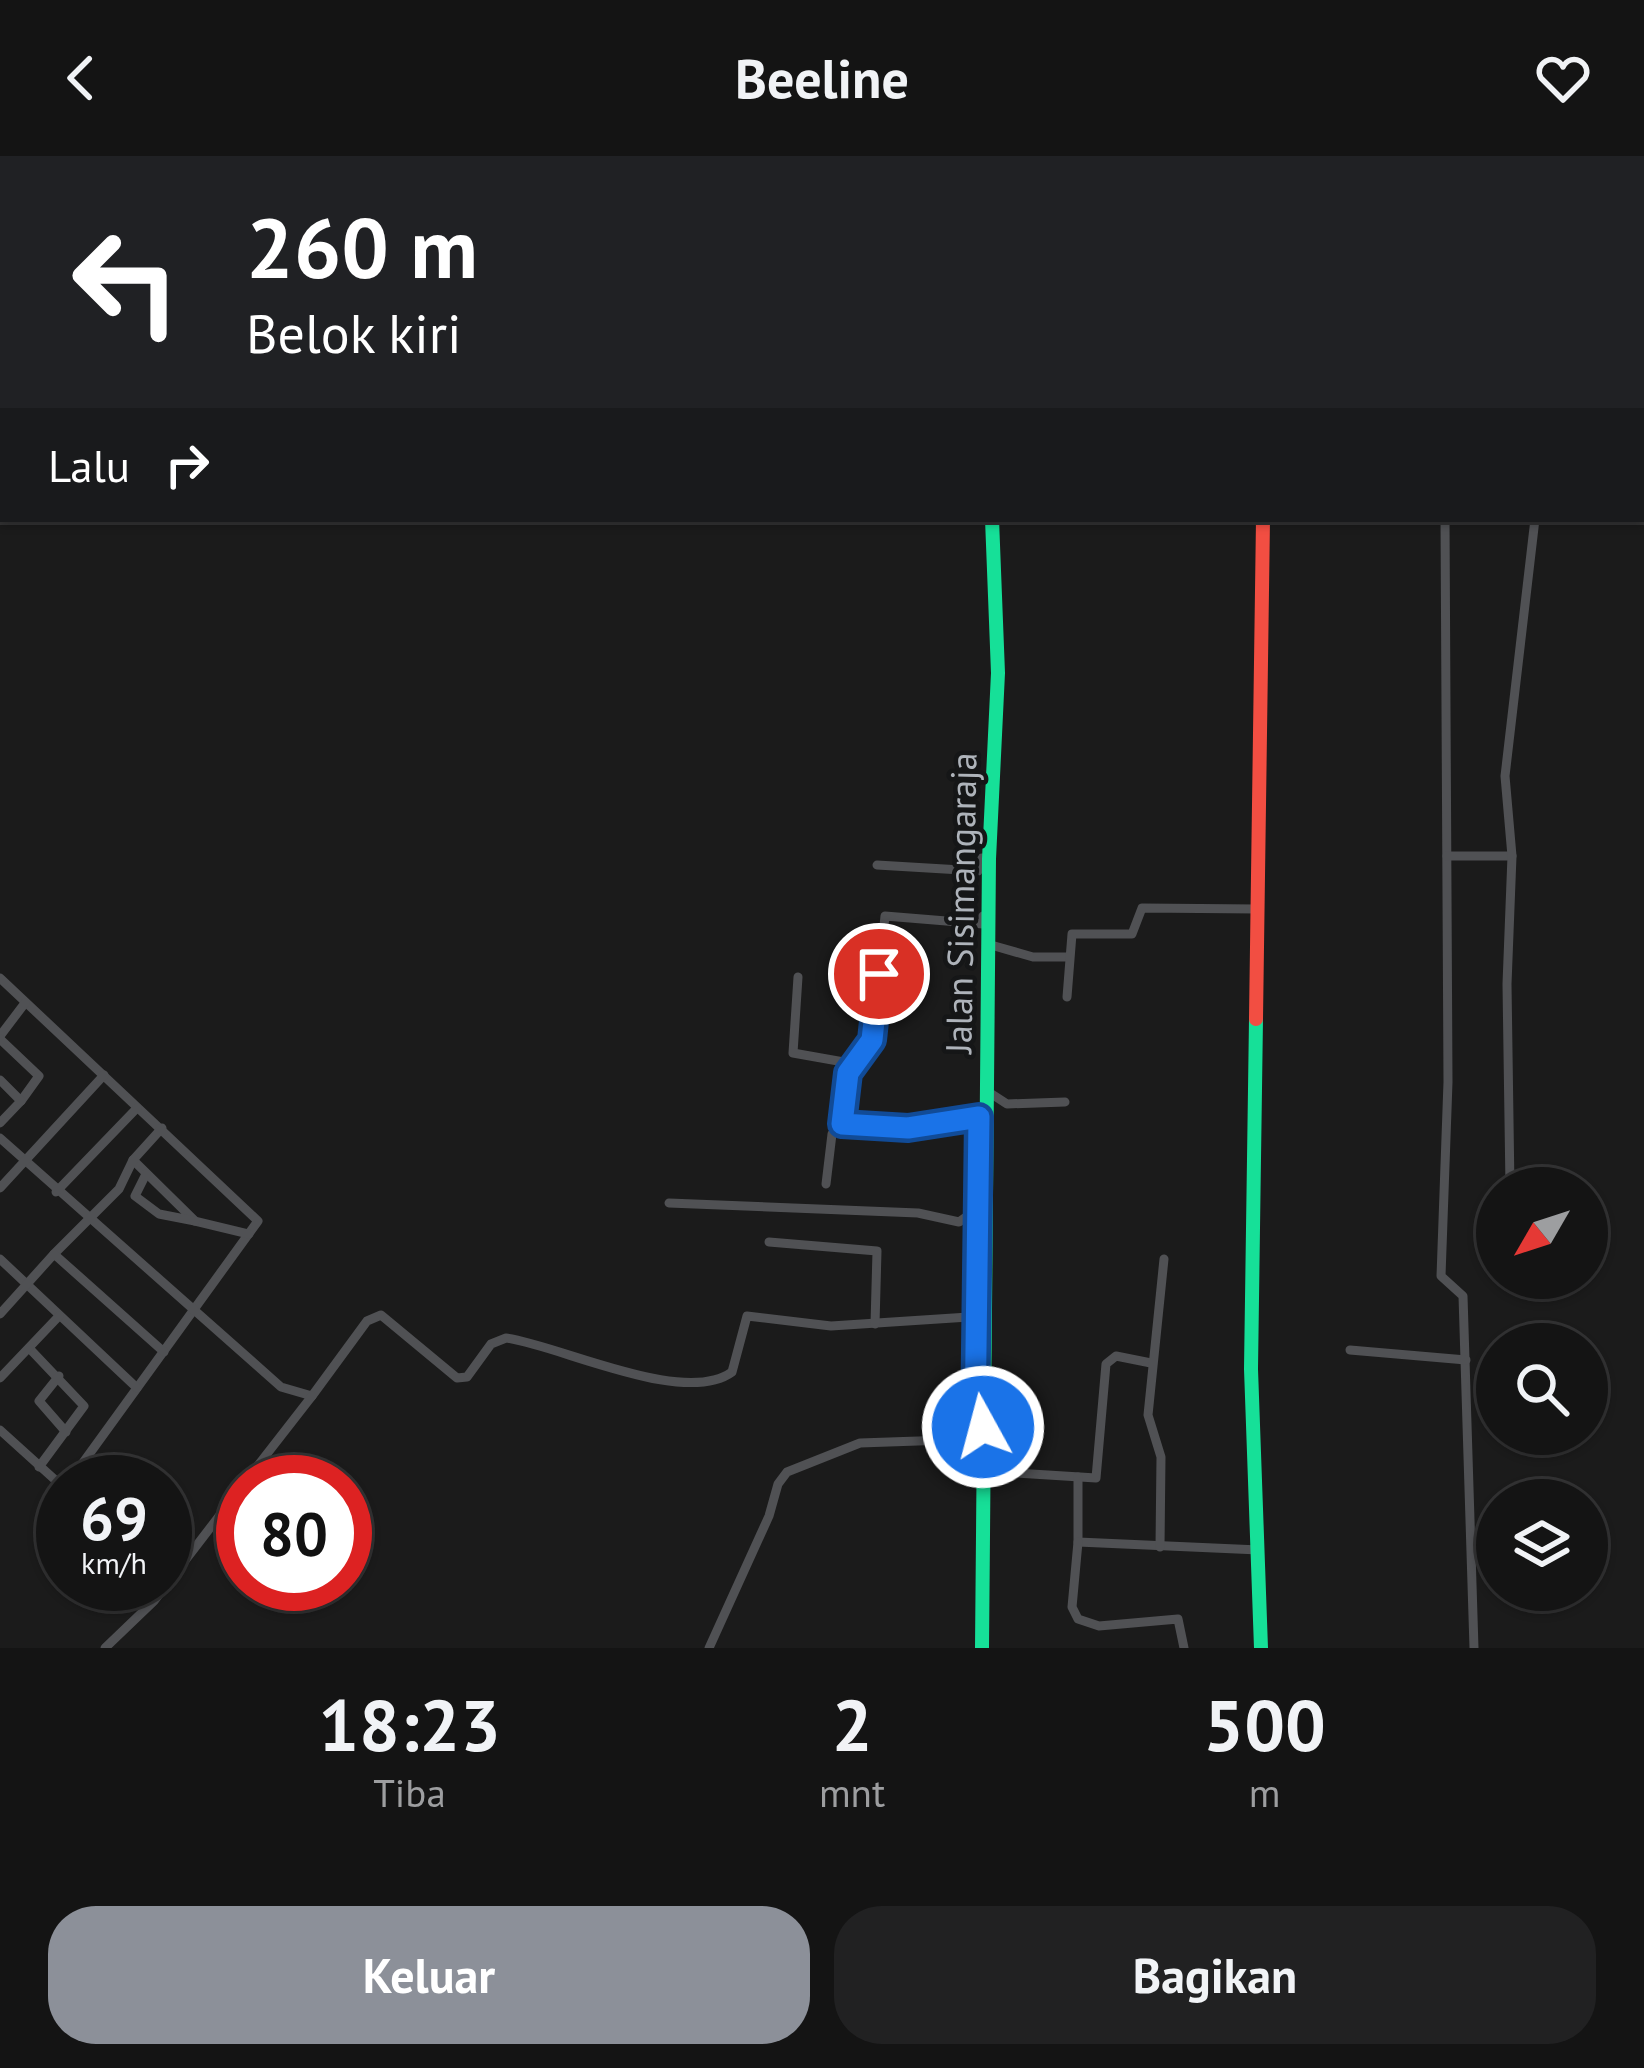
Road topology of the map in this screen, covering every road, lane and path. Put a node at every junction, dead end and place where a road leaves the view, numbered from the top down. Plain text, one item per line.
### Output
1 (988, 522) edge
2 (1263, 522) edge
3 (1445, 522) edge
4 (1535, 522) edge
5 (1447, 856) junction
6 (1512, 856) junction
7 (985, 859) junction
8 (877, 865) dead end
9 (1257, 909) junction
10 (986, 912) junction
11 (991, 945) junction
12 (1067, 957) junction
13 (0, 978) edge
14 (815, 984) dead end
15 (1067, 997) dead end
16 (25, 1003) junction
17 (800, 1010) junction
18 (817, 1012) dead end
19 (0, 1038) edge
20 (855, 1064) junction
21 (104, 1075) junction
22 (0, 1080) edge
23 (987, 1091) junction
24 (21, 1100) junction
25 (1065, 1102) dead end
26 (137, 1108) junction
27 (983, 1118) junction
28 (0, 1123) edge
29 (842, 1124) junction
30 (161, 1128) junction
31 (0, 1138) edge
32 (133, 1160) junction
33 (25, 1162) junction
34 (1510, 1167) edge
35 (146, 1174) junction
36 (826, 1184) dead end
37 (0, 1188) edge
38 (56, 1192) junction
39 (668, 1203) dead end
40 (981, 1210) junction
41 (86, 1220) junction
42 (195, 1221) junction
43 (249, 1234) junction
44 (770, 1242) dead end
45 (54, 1254) junction
46 (0, 1259) edge
47 (1164, 1259) dead end
48 (26, 1285) junction
49 (192, 1311) junction
50 (0, 1314) edge
51 (59, 1316) junction
52 (981, 1317) junction
53 (875, 1324) junction
54 (29, 1348) junction
55 (1350, 1351) dead end
56 (164, 1352) junction
57 (1466, 1360) junction
58 (1151, 1363) junction
59 (58, 1376) junction
60 (0, 1378) edge
61 (136, 1388) junction
62 (312, 1396) junction
63 (0, 1430) edge
64 (978, 1431) junction
65 (66, 1432) junction
66 (48, 1455) edge
67 (88, 1455) edge
68 (266, 1455) edge
69 (36, 1464) edge
70 (984, 1471) junction
71 (1078, 1477) junction
72 (216, 1519) edge
73 (1078, 1542) junction
74 (1160, 1547) junction
75 (192, 1549) edge
76 (1260, 1550) junction
77 (140, 1611) edge
78 (105, 1648) edge
79 (709, 1648) edge
80 (978, 1648) edge
81 (1184, 1648) edge
82 (1261, 1648) edge
83 (1474, 1648) edge

1 - 7 main road, Jalan Sisimangaraja
2 - 9 main road
3 - 5 street
4 - 6 street
5 - 6 street
5 - 57 street
6 - 34 street
7 - 8 street
7 - 10 main road, Jalan Sisimangaraja
9 - 12 street
9 - 76 main road
10 - 11 main road, Jalan Sisimangaraja
10 - 20 street
10 - 27 main road, Jalan Sisimangaraja
11 - 12 street
11 - 23 main road, Jalan Sisimangaraja
12 - 15 street
13 - 16 street
14 - 17 street
16 - 19 street
16 - 21 street
17 - 18 street
17 - 20 street
19 - 24 street
20 - 29 street
21 - 26 street
21 - 33 street
22 - 24 street
23 - 25 street
23 - 27 main road, Jalan Sisimangaraja
24 - 28 street
26 - 30 street
26 - 38 street
27 - 29 street
27 - 40 main road, Jalan Sisimangaraja
29 - 36 street
30 - 32 street
30 - 43 street
31 - 33 street
32 - 35 street
32 - 41 street
33 - 37 street
33 - 38 street
35 - 42 street
35 - 42 street
38 - 41 street
39 - 40 street
40 - 52 main road, Jalan Sisimangaraja
41 - 45 street
41 - 49 street
42 - 43 street
43 - 49 street
44 - 53 street
45 - 48 street
45 - 56 street
46 - 48 street
47 - 58 street
48 - 50 street
48 - 51 street
49 - 56 street
49 - 62 street
51 - 54 street
51 - 61 street
52 - 53 street
52 - 64 main road, Jalan Sisimangaraja
53 - 62 street
54 - 59 street
54 - 60 street
55 - 57 street
56 - 61 street
57 - 83 street
58 - 71 street
58 - 74 street
59 - 65 street
59 - 65 street
61 - 67 street
62 - 68 street
63 - 69 street
64 - 70 main road, Jalan Sisimangaraja
64 - 79 street
64 - 80 main road, Jalan Sisimangaraja
65 - 66 street
70 - 71 street
70 - 80 main road, Jalan Sisimangaraja
71 - 73 street
72 - 75 street
73 - 74 street
73 - 81 street
74 - 76 street
76 - 82 main road
77 - 78 street

